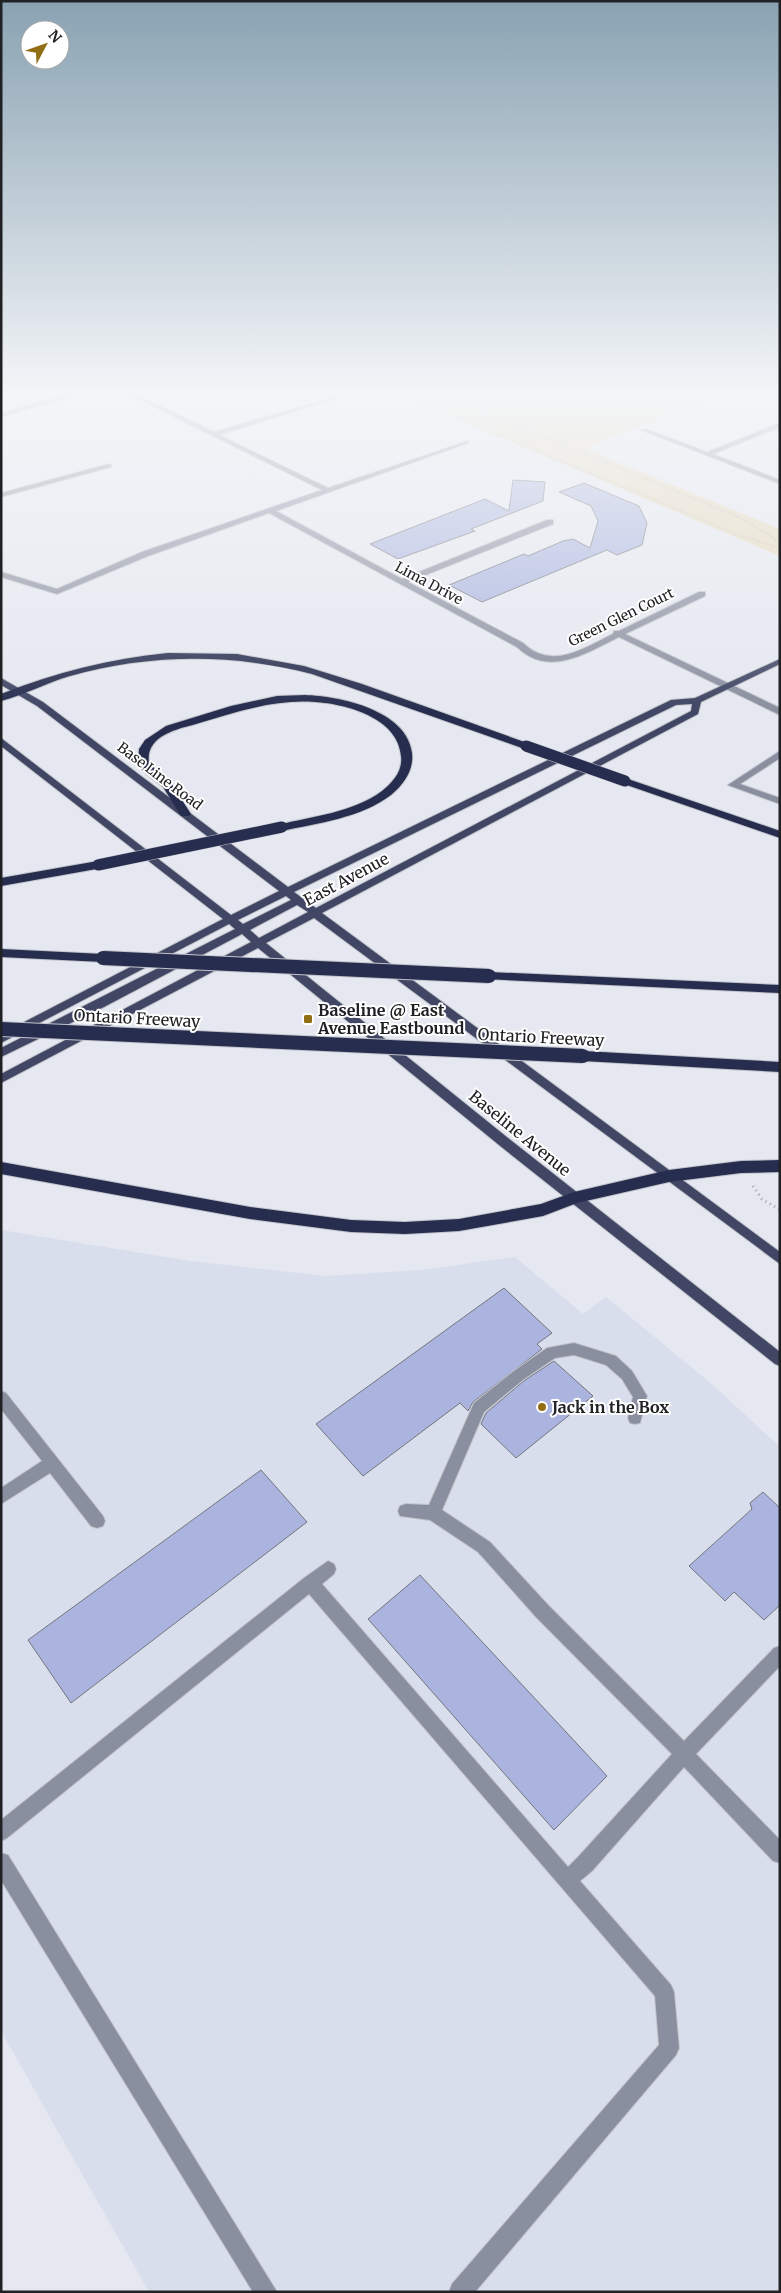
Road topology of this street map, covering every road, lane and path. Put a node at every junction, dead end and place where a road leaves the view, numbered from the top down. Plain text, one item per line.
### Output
1 (306, 497) edge
2 (648, 497) edge
3 (690, 497) edge
4 (268, 510) junction
5 (550, 522) dead end
6 (780, 542) edge
7 (780, 548) edge
8 (1, 574) edge
9 (401, 582) junction
10 (702, 594) dead end
11 (617, 634) junction
12 (552, 661) joint
13 (780, 661) edge
14 (1, 681) edge
15 (727, 686) junction
16 (18, 690) junction
17 (1, 698) edge
18 (696, 701) junction
19 (780, 712) edge
20 (1, 741) edge
21 (780, 754) edge
22 (780, 801) edge
23 (185, 814) junction
24 (780, 835) edge
25 (1, 882) edge
26 (287, 891) junction
27 (298, 900) junction
28 (316, 913) junction
29 (230, 919) junction
30 (242, 929) junction
31 (260, 944) junction
32 (1, 953) edge
33 (780, 989) edge
34 (1, 1029) edge
35 (1, 1039) edge
36 (1, 1053) edge
37 (780, 1067) edge
38 (1, 1079) edge
39 (780, 1166) edge
40 (1, 1168) edge
41 (669, 1176) junction
42 (753, 1186) dead end
43 (574, 1198) junction
44 (780, 1210) edge
45 (780, 1259) edge
46 (780, 1360) edge
47 (1, 1397) edge
48 (635, 1418) dead end
49 (52, 1463) junction
50 (1, 1497) edge
51 (406, 1511) dead end
52 (433, 1513) junction
53 (97, 1520) dead end
54 (328, 1570) dead end
55 (310, 1584) junction
56 (780, 1654) edge
57 (684, 1754) junction
58 (1, 1832) edge
59 (780, 1854) edge
60 (1, 1862) edge
61 (566, 1880) junction
62 (266, 2292) edge
63 (460, 2292) edge

1 - 4 street
2 - 7 path
3 - 6 path
4 - 8 street
4 - 9 street, Lima Drive
5 - 9 street
9 - 12 street, Lima Drive
10 - 11 street, Green Glen Court
11 - 12 street, Green Glen Court
11 - 15 street
13 - 15 main road, East Avenue
14 - 16 main road, Base Line Road
15 - 18 main road, East Avenue
15 - 19 street
16 - 17 highway
16 - 23 main road, Base Line Road
16 - 24 highway, bridge
18 - 26 main road, East Avenue
18 - 28 main road, East Avenue
20 - 29 main road
21 - 22 street
23 - 25 highway, bridge
23 - 26 main road, Base Line Road
26 - 27 main road, Base Line Road
26 - 29 main road, East Avenue
27 - 28 main road
27 - 30 main road
28 - 31 main road, East Avenue
28 - 41 main road
29 - 30 main road
29 - 35 main road, East Avenue
30 - 31 main road, Baseline Avenue
30 - 36 main road
31 - 38 main road, East Avenue
31 - 43 main road, Baseline Avenue
32 - 33 highway, bridge
34 - 37 highway, Ontario Freeway, bridge
39 - 41 highway
40 - 43 highway
41 - 43 highway
41 - 45 main road
42 - 44 path
43 - 46 main road, Baseline Avenue
47 - 49 street
48 - 52 street
49 - 50 street
49 - 53 street
51 - 52 street
52 - 57 street
54 - 55 street
55 - 58 street
55 - 61 street
56 - 57 street
57 - 59 street
57 - 61 street
60 - 62 street
61 - 63 street

